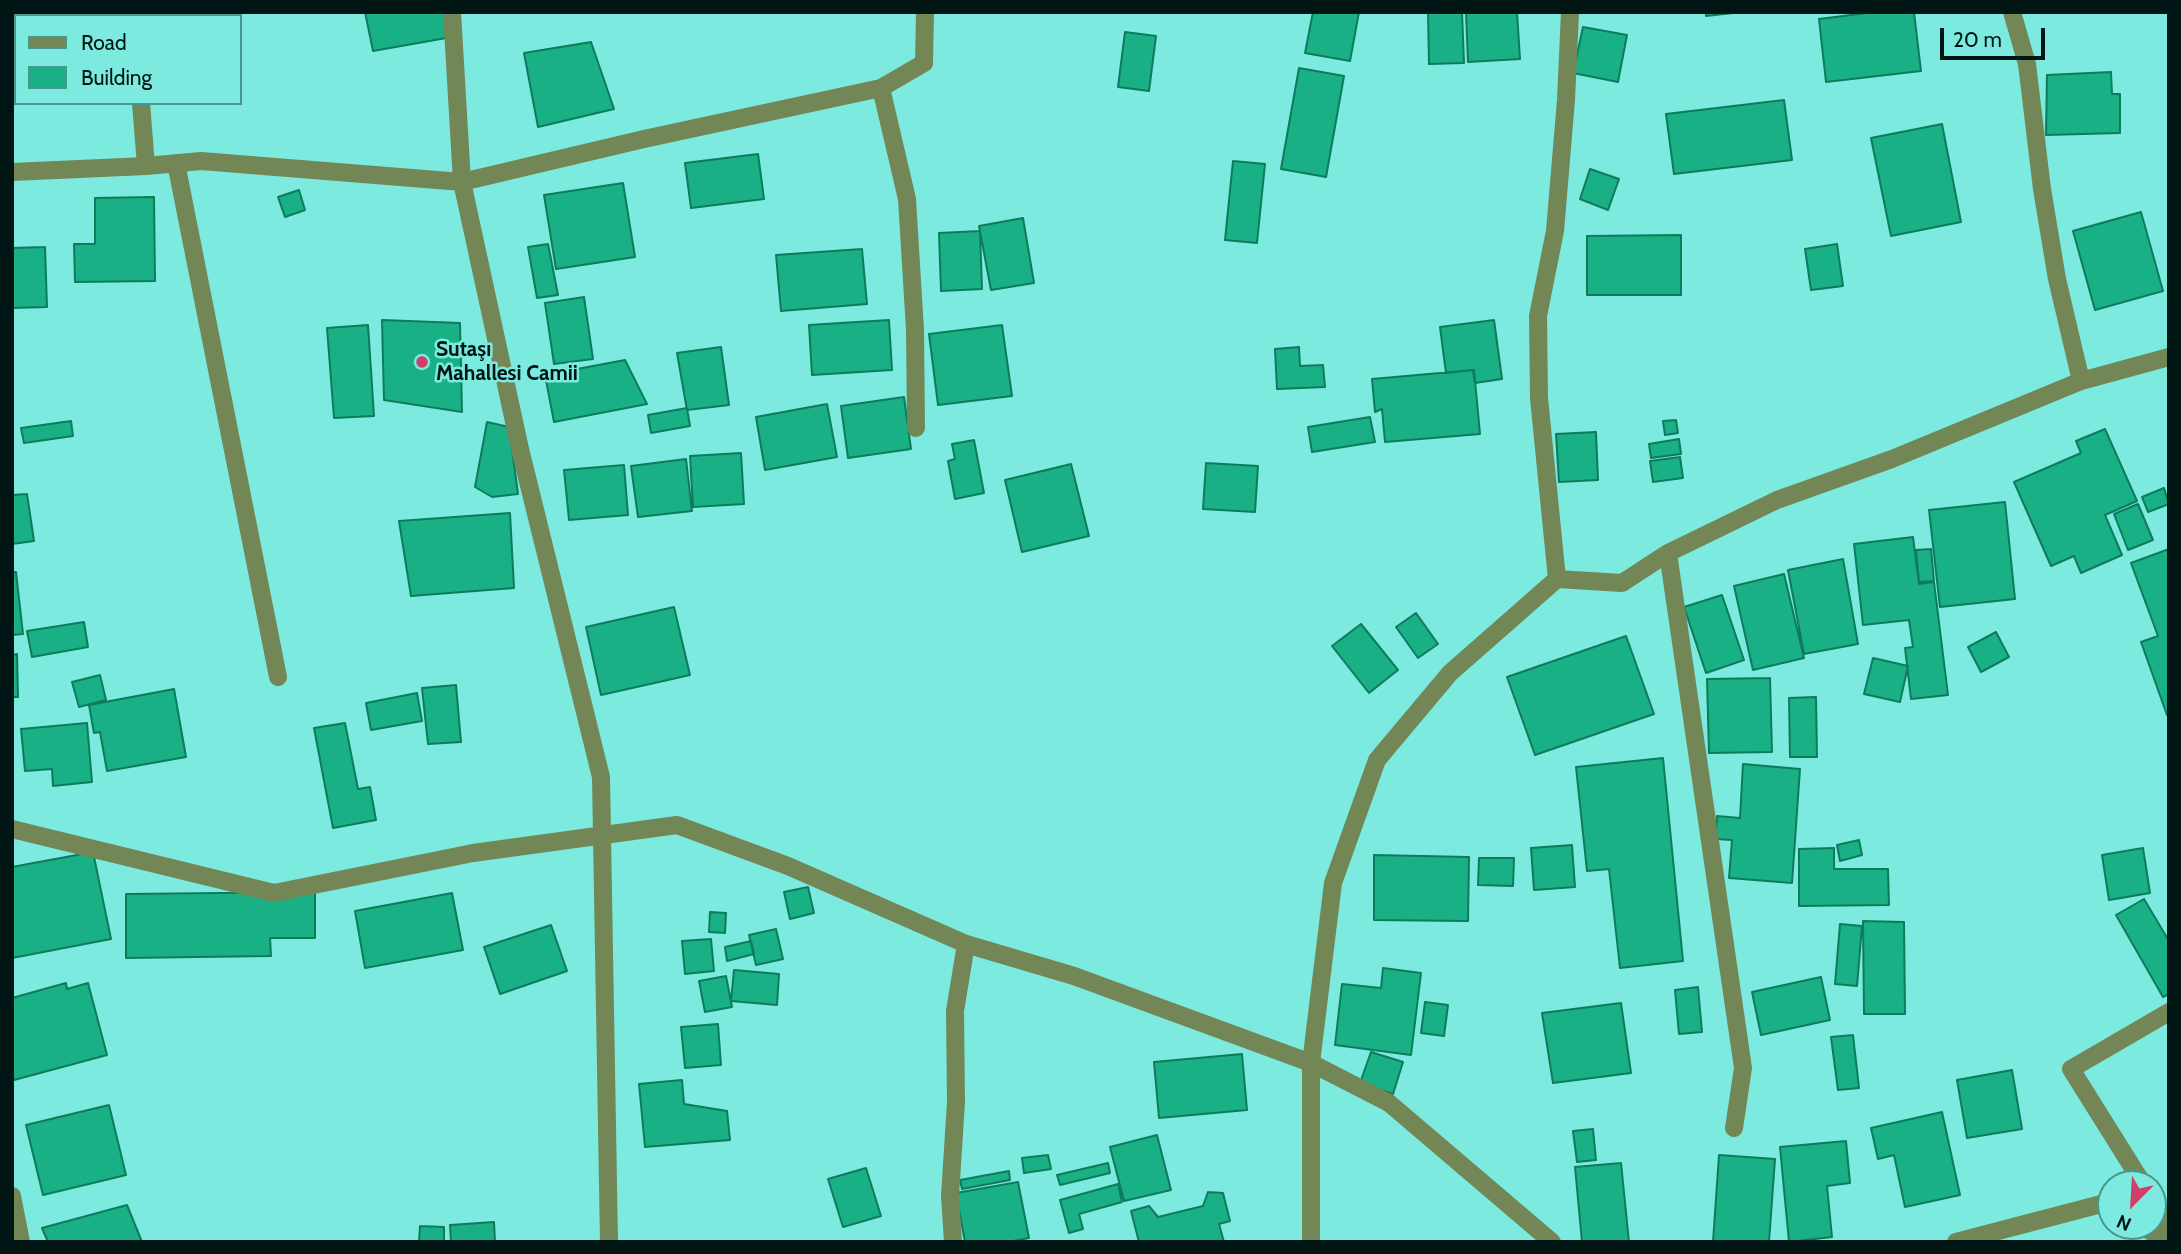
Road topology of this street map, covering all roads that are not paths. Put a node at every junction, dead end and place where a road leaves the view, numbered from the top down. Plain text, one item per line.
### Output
1 (452, 12) edge
2 (925, 12) edge
3 (1570, 12) edge
4 (2012, 12) edge
5 (881, 88) junction
6 (141, 105) edge
7 (176, 163) junction
8 (146, 166) junction
9 (12, 172) edge
10 (463, 182) junction
11 (2169, 357) edge
12 (2081, 381) junction
13 (916, 428) dead end
14 (1668, 553) junction
15 (1557, 579) junction
16 (278, 677) dead end
17 (12, 829) edge
18 (601, 835) junction
19 (966, 944) junction
20 (2169, 1012) edge
21 (1311, 1063) junction
22 (1734, 1128) dead end
23 (2134, 1170) edge
24 (12, 1196) edge
25 (2097, 1205) edge
26 (21, 1242) edge
27 (609, 1242) edge
28 (953, 1242) edge
29 (1311, 1242) edge
30 (1552, 1242) edge
31 (1956, 1242) edge

1 - 10 street
2 - 5 street
3 - 15 street
4 - 12 street
5 - 10 street
5 - 13 street
6 - 8 street
7 - 8 street
7 - 10 street
7 - 16 street
8 - 9 street
10 - 18 street
11 - 12 street
12 - 14 street
14 - 15 street
14 - 22 street
15 - 21 street
17 - 18 street
18 - 19 street
18 - 27 street
19 - 21 street
19 - 28 street
20 - 23 street
21 - 29 street
21 - 30 street
24 - 26 street
25 - 31 street

